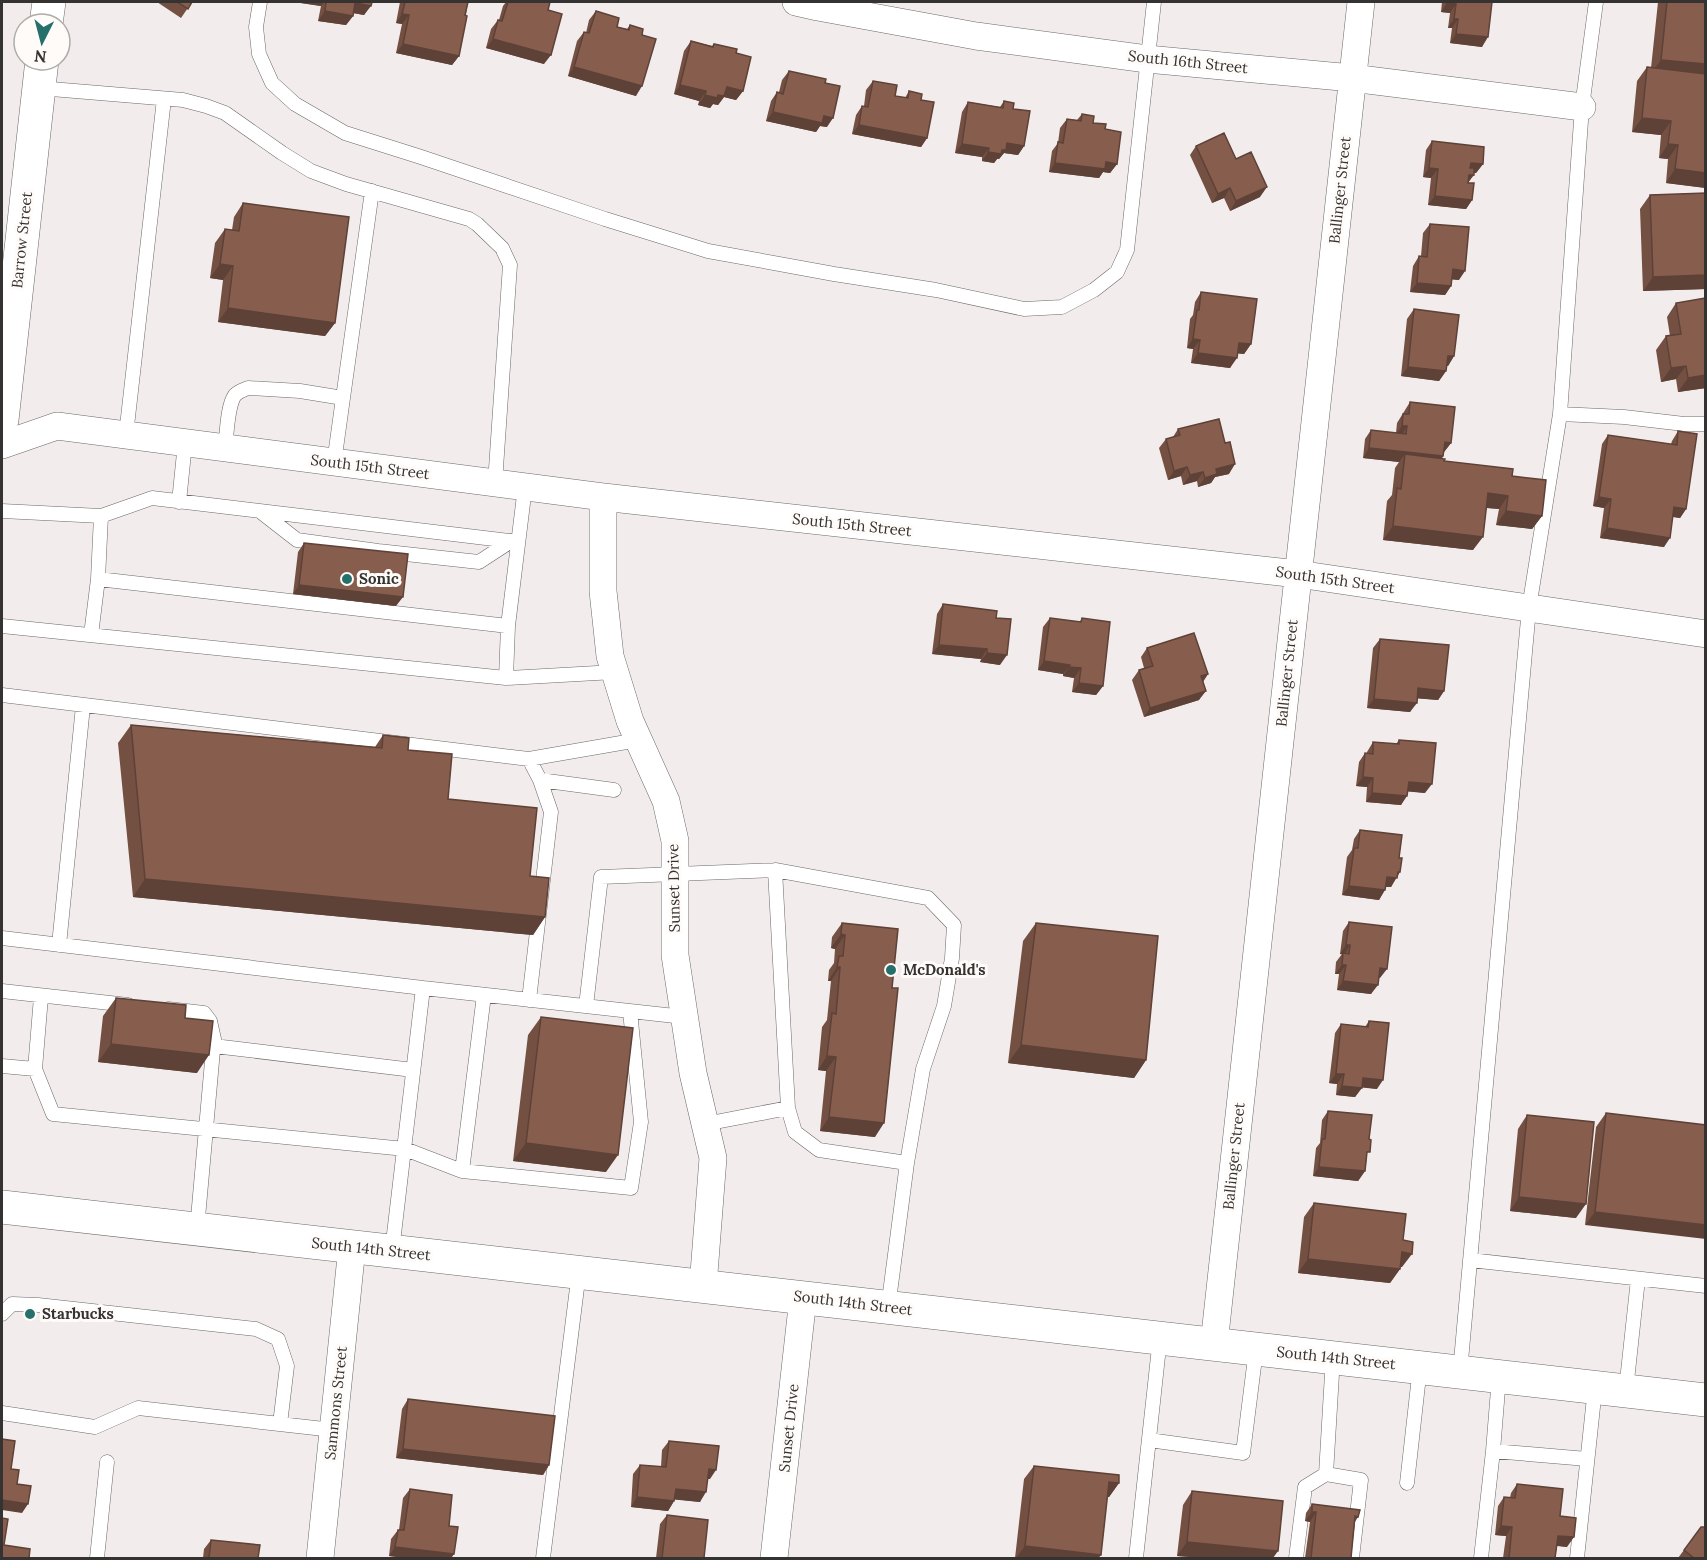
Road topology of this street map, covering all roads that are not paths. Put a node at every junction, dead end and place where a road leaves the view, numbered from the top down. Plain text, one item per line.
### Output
1 (260, 2) edge
2 (796, 2) edge
3 (1154, 2) edge
4 (1360, 2) edge
5 (1596, 2) edge
6 (1147, 59) junction
7 (40, 74) edge
8 (1352, 78) junction
9 (164, 99) junction
10 (1582, 107) junction
11 (372, 191) junction
12 (343, 398) junction
13 (1560, 414) junction
14 (2, 420) edge
15 (1706, 423) edge
16 (126, 435) junction
17 (185, 443) junction
18 (2, 445) edge
19 (225, 448) junction
20 (334, 463) junction
21 (495, 483) junction
22 (525, 487) junction
23 (603, 497) junction
24 (179, 502) junction
25 (2, 511) edge
26 (260, 511) junction
27 (101, 516) junction
28 (515, 542) junction
29 (1298, 574) junction
30 (98, 579) junction
31 (1529, 608) junction
32 (2, 626) edge
33 (508, 626) junction
34 (1706, 634) edge
35 (91, 635) junction
36 (615, 672) junction
37 (506, 678) junction
38 (2, 695) edge
39 (83, 706) junction
40 (638, 740) junction
41 (529, 759) junction
42 (540, 780) junction
43 (614, 790) dead end
44 (775, 870) junction
45 (675, 874) junction
46 (2, 938) edge
47 (59, 945) junction
48 (423, 988) junction
49 (2, 991) edge
50 (484, 995) junction
51 (41, 997) junction
52 (529, 1000) junction
53 (586, 1006) junction
54 (630, 1011) junction
55 (684, 1017) junction
56 (214, 1046) junction
57 (2, 1066) edge
58 (35, 1069) junction
59 (413, 1070) junction
60 (788, 1108) junction
61 (705, 1124) junction
62 (205, 1129) junction
63 (405, 1149) junction
64 (907, 1163) junction
65 (462, 1171) junction
66 (2, 1207) edge
67 (197, 1229) junction
68 (352, 1247) junction
69 (392, 1251) junction
70 (1470, 1260) junction
71 (579, 1272) junction
72 (1638, 1279) junction
73 (703, 1286) junction
74 (1706, 1286) edge
75 (803, 1298) junction
76 (888, 1308) junction
77 (2, 1314) edge
78 (1160, 1338) junction
79 (1214, 1344) junction
80 (1256, 1349) junction
81 (1333, 1358) junction
82 (1420, 1367) junction
83 (1460, 1372) junction
84 (1498, 1377) junction
85 (1611, 1389) junction
86 (1706, 1400) edge
87 (2, 1413) edge
88 (280, 1424) junction
89 (333, 1430) junction
90 (1149, 1440) junction
91 (1493, 1451) junction
92 (1587, 1459) junction
93 (107, 1462) dead end
94 (1326, 1474) junction
95 (1407, 1483) dead end
96 (96, 1558) edge
97 (320, 1558) edge
98 (543, 1558) edge
99 (774, 1558) edge
100 (1136, 1558) edge
101 (1296, 1558) edge
102 (1352, 1558) edge
103 (1481, 1558) edge
104 (1577, 1558) edge

1 - 6 lane
2 - 6 street, South 16th Street
3 - 6 lane
4 - 8 street, Ballinger Street
5 - 10 lane
6 - 8 street, South 16th Street
7 - 9 lane
7 - 14 main road, Barrow Street
8 - 10 street, South 16th Street
8 - 29 street, Ballinger Street
9 - 11 lane
9 - 16 lane
10 - 13 lane
11 - 12 lane
11 - 21 lane
12 - 19 lane
12 - 20 lane
13 - 15 lane
13 - 31 lane
16 - 17 street, South 15th Street
16 - 18 street, South 15th Street
17 - 19 street, South 15th Street
17 - 24 lane
19 - 20 street, South 15th Street
20 - 21 street, South 15th Street
21 - 22 street, South 15th Street
22 - 23 street, South 15th Street
22 - 28 lane
23 - 29 street, South 15th Street
23 - 36 street, Sunset Drive
24 - 26 lane
24 - 27 lane
25 - 27 lane
26 - 28 lane
26 - 28 lane
27 - 30 lane
28 - 33 lane
29 - 31 street, South 15th Street
29 - 79 street, Ballinger Street
30 - 33 lane
30 - 35 lane
31 - 34 street, South 15th Street
31 - 70 lane
32 - 35 lane
33 - 37 lane
35 - 37 lane
36 - 37 lane
36 - 40 street, Sunset Drive
38 - 39 lane
39 - 41 lane
39 - 47 lane
40 - 41 lane
40 - 45 street, Sunset Drive
41 - 42 lane
42 - 43 lane
42 - 52 lane
44 - 45 lane
44 - 60 lane
44 - 64 lane
45 - 53 lane
45 - 55 street, Sunset Drive
46 - 47 lane
47 - 48 lane
48 - 50 lane
48 - 59 lane
49 - 51 lane
50 - 52 lane
50 - 65 lane
51 - 56 lane
51 - 58 lane
52 - 53 lane
53 - 54 lane
54 - 55 lane
54 - 65 lane
55 - 61 street, Sunset Drive
56 - 59 lane
56 - 62 lane
57 - 58 lane
58 - 62 lane
59 - 63 lane
60 - 61 lane
60 - 64 lane
61 - 73 street, Sunset Drive
62 - 63 lane
62 - 67 lane
63 - 65 lane
63 - 69 lane
64 - 76 lane
66 - 67 main road, South 14th Street
67 - 68 main road, South 14th Street
68 - 69 main road, South 14th Street
68 - 89 street, Sammons Street
69 - 71 main road, South 14th Street
70 - 72 lane
70 - 83 lane
71 - 73 main road, South 14th Street
71 - 98 lane
72 - 74 lane
72 - 85 lane
73 - 75 main road, South 14th Street
75 - 76 main road, South 14th Street
75 - 99 street, Sunset Drive
76 - 78 main road, South 14th Street
77 - 88 lane
78 - 79 main road, South 14th Street
78 - 90 lane
79 - 80 main road, South 14th Street
80 - 81 main road, South 14th Street
80 - 90 lane
81 - 82 main road, South 14th Street
81 - 94 lane
82 - 83 main road, South 14th Street
82 - 95 lane
83 - 84 main road, South 14th Street
84 - 85 main road, South 14th Street
84 - 91 lane
85 - 86 main road, South 14th Street
85 - 92 lane
87 - 88 lane
88 - 89 lane
89 - 97 street, Sammons Street
90 - 100 lane
91 - 92 lane
91 - 103 lane
92 - 104 lane
93 - 96 lane
94 - 101 lane
94 - 102 lane

